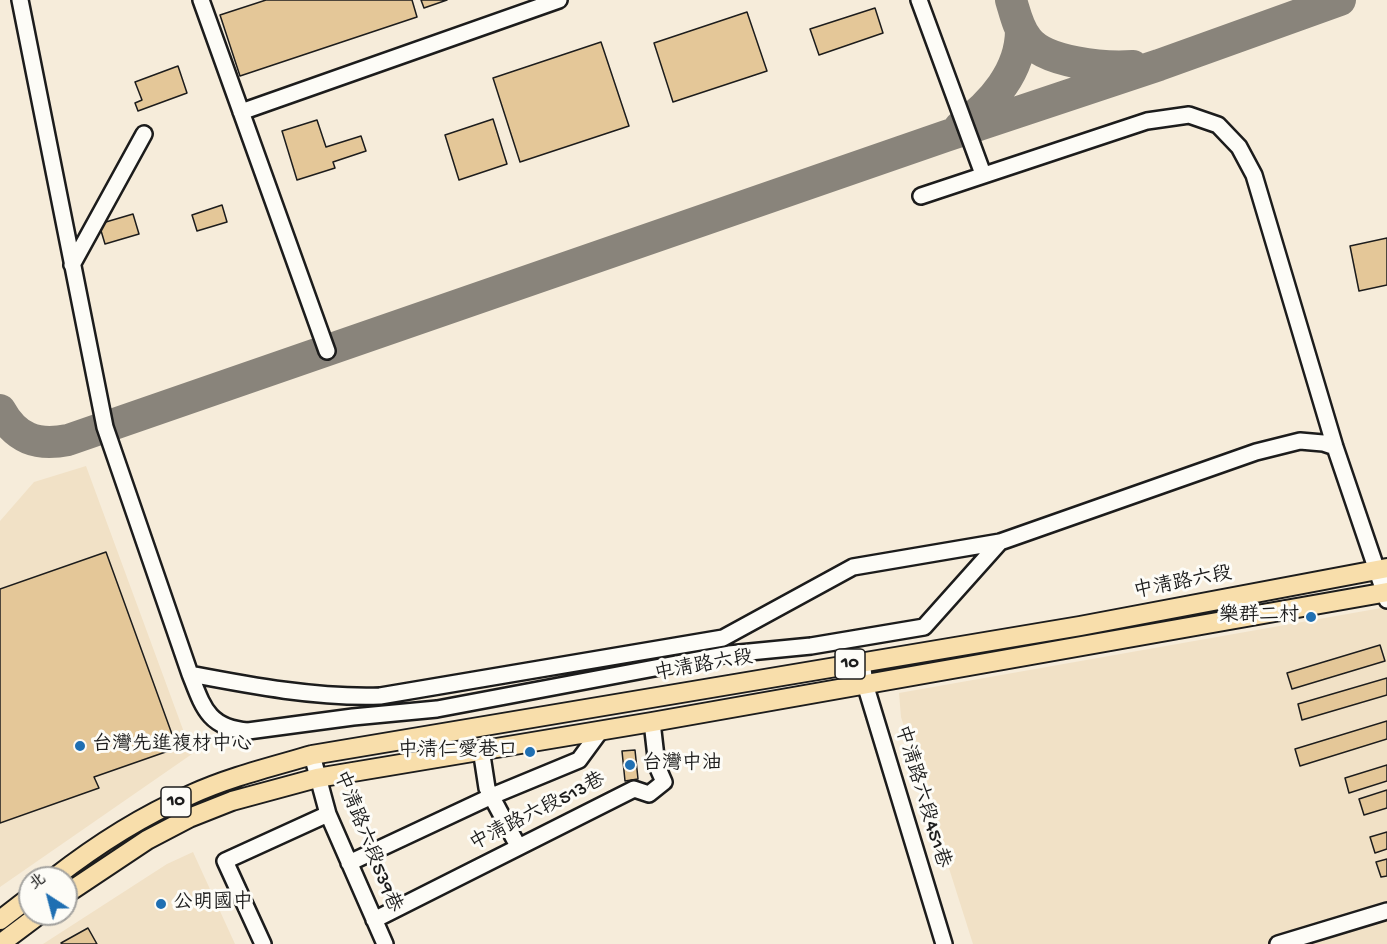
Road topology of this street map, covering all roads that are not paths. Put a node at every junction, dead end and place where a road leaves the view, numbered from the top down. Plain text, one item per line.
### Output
1 (20, 0) edge
2 (201, 0) edge
3 (559, 0) edge
4 (919, 0) edge
5 (241, 112) junction
6 (144, 134) dead end
7 (983, 174) junction
8 (921, 196) dead end
9 (72, 265) junction
10 (327, 351) dead end
11 (1335, 447) junction
12 (1000, 542) junction
13 (1382, 569) edge
14 (1386, 595) edge
15 (862, 662) junction
16 (190, 674) junction
17 (865, 684) junction
18 (652, 722) junction
19 (601, 729) junction
20 (481, 749) junction
21 (312, 755) junction
22 (317, 778) junction
23 (492, 796) junction
24 (328, 814) junction
25 (518, 846) junction
26 (349, 863) junction
27 (69, 866) edge
28 (78, 886) edge
29 (18, 906) edge
30 (1387, 911) edge
31 (0, 920) edge
32 (374, 920) junction
33 (26, 926) edge
34 (8, 941) edge
35 (263, 944) edge
36 (385, 944) edge
37 (944, 944) edge
38 (1278, 944) edge

1 - 9 street
2 - 5 street
3 - 5 street
4 - 7 street
5 - 10 street
6 - 9 street
7 - 8 street
7 - 11 street
9 - 16 street
11 - 12 street
11 - 13 street
12 - 16 street
12 - 16 street
13 - 14 street
13 - 15 main road, 中清路六段 / 10
14 - 17 main road, 10
15 - 17 street, 中清路六段451巷
15 - 21 main road, 中清路六段 / 10
17 - 18 main road, 10
17 - 37 street, 中清路六段451巷
18 - 19 main road, 10
18 - 25 street, 中清路六段513巷
19 - 20 main road, 10
19 - 23 street, 中清路六段513巷
20 - 22 main road, 10
20 - 23 street
21 - 22 street, 中清路六段539巷
21 - 27 main road, 中清路六段 / 10
22 - 24 street, 中清路六段539巷
22 - 28 main road, 10
23 - 25 street
23 - 26 street, 中清路六段513巷
24 - 26 street, 中清路六段539巷
24 - 35 street
25 - 32 street, 中清路六段513巷
26 - 32 street, 中清路六段539巷
29 - 31 main road
30 - 38 street
32 - 36 street, 中清路六段539巷
33 - 34 main road

